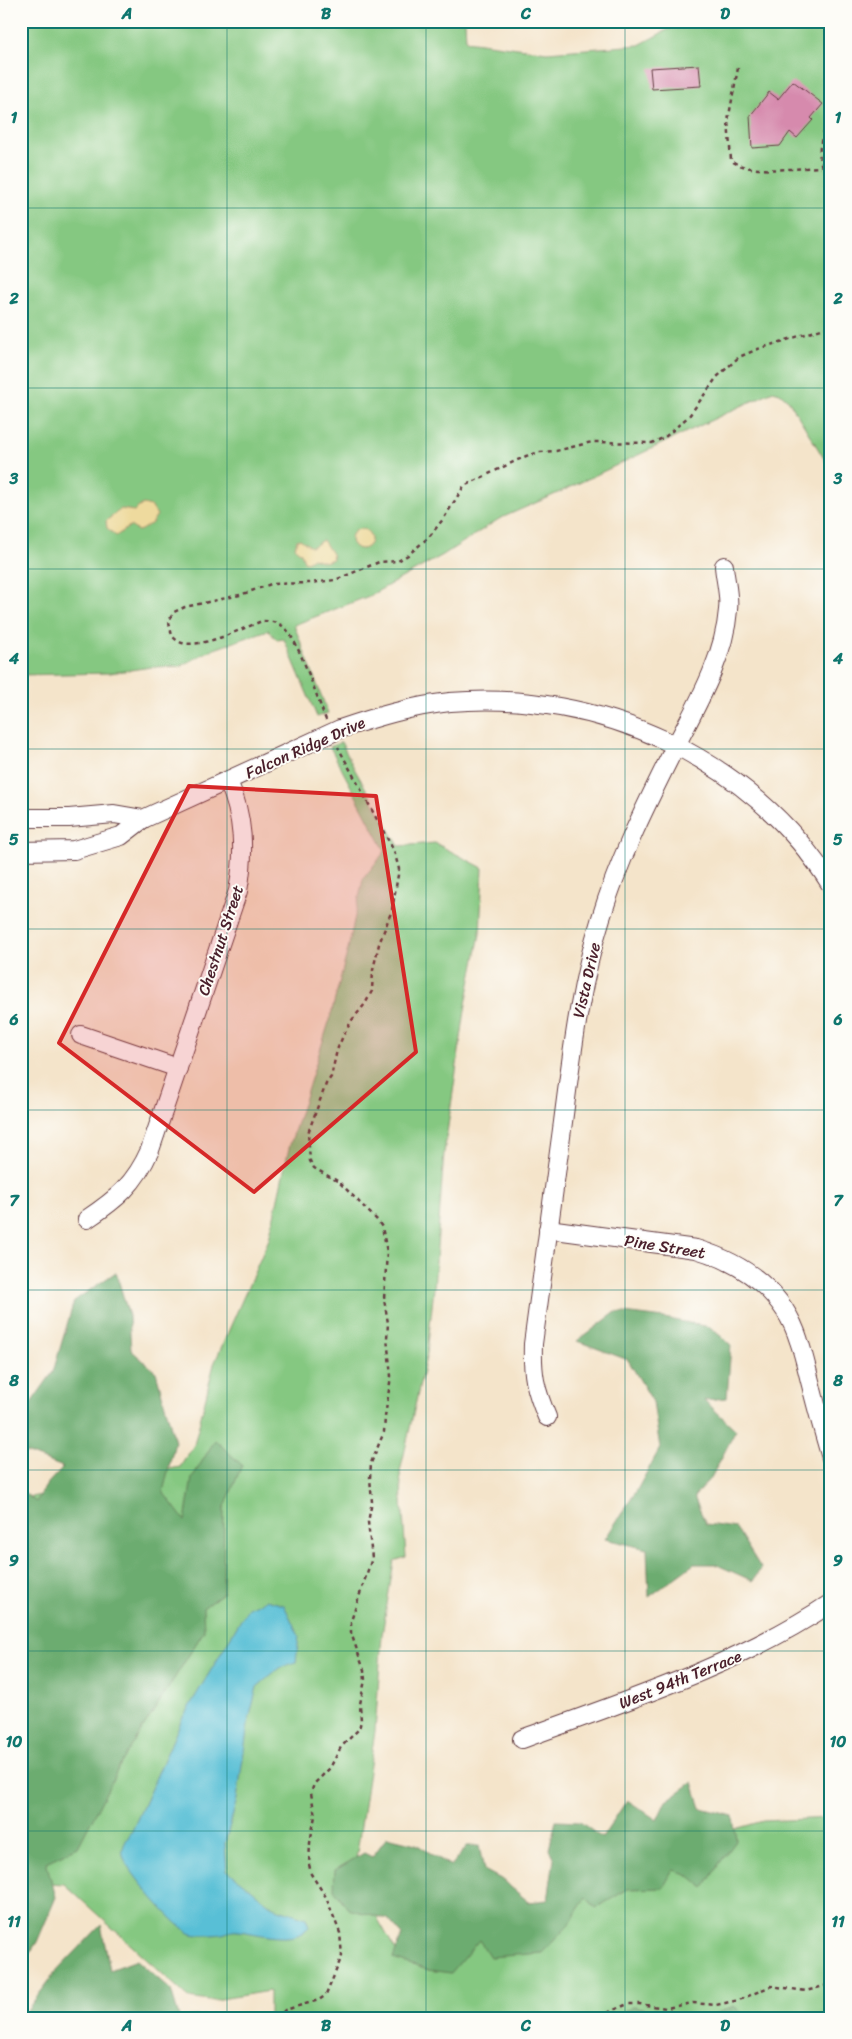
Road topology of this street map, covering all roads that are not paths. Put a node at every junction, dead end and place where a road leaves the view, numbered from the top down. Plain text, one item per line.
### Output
1 (724, 566) dead end
2 (676, 745) junction
3 (228, 781) junction
4 (21, 818) edge
5 (144, 819) junction
6 (21, 851) edge
7 (831, 886) edge
8 (80, 1036) dead end
9 (178, 1068) junction
10 (87, 1220) dead end
11 (548, 1229) junction
12 (547, 1417) dead end
13 (831, 1458) edge
14 (831, 1603) edge
15 (522, 1739) dead end

1 - 2 street, Vista Drive
2 - 3 street, Falcon Ridge Drive
2 - 7 street, Falcon Ridge Drive
2 - 11 street, Vista Drive
3 - 5 street, Falcon Ridge Drive
3 - 9 street, Chestnut Street
4 - 5 street
5 - 6 street, Falcon Ridge Drive
8 - 9 street
9 - 10 street, Chestnut Street
11 - 12 street, Vista Drive
11 - 13 street, Pine Street
14 - 15 street, West 94th Terrace

